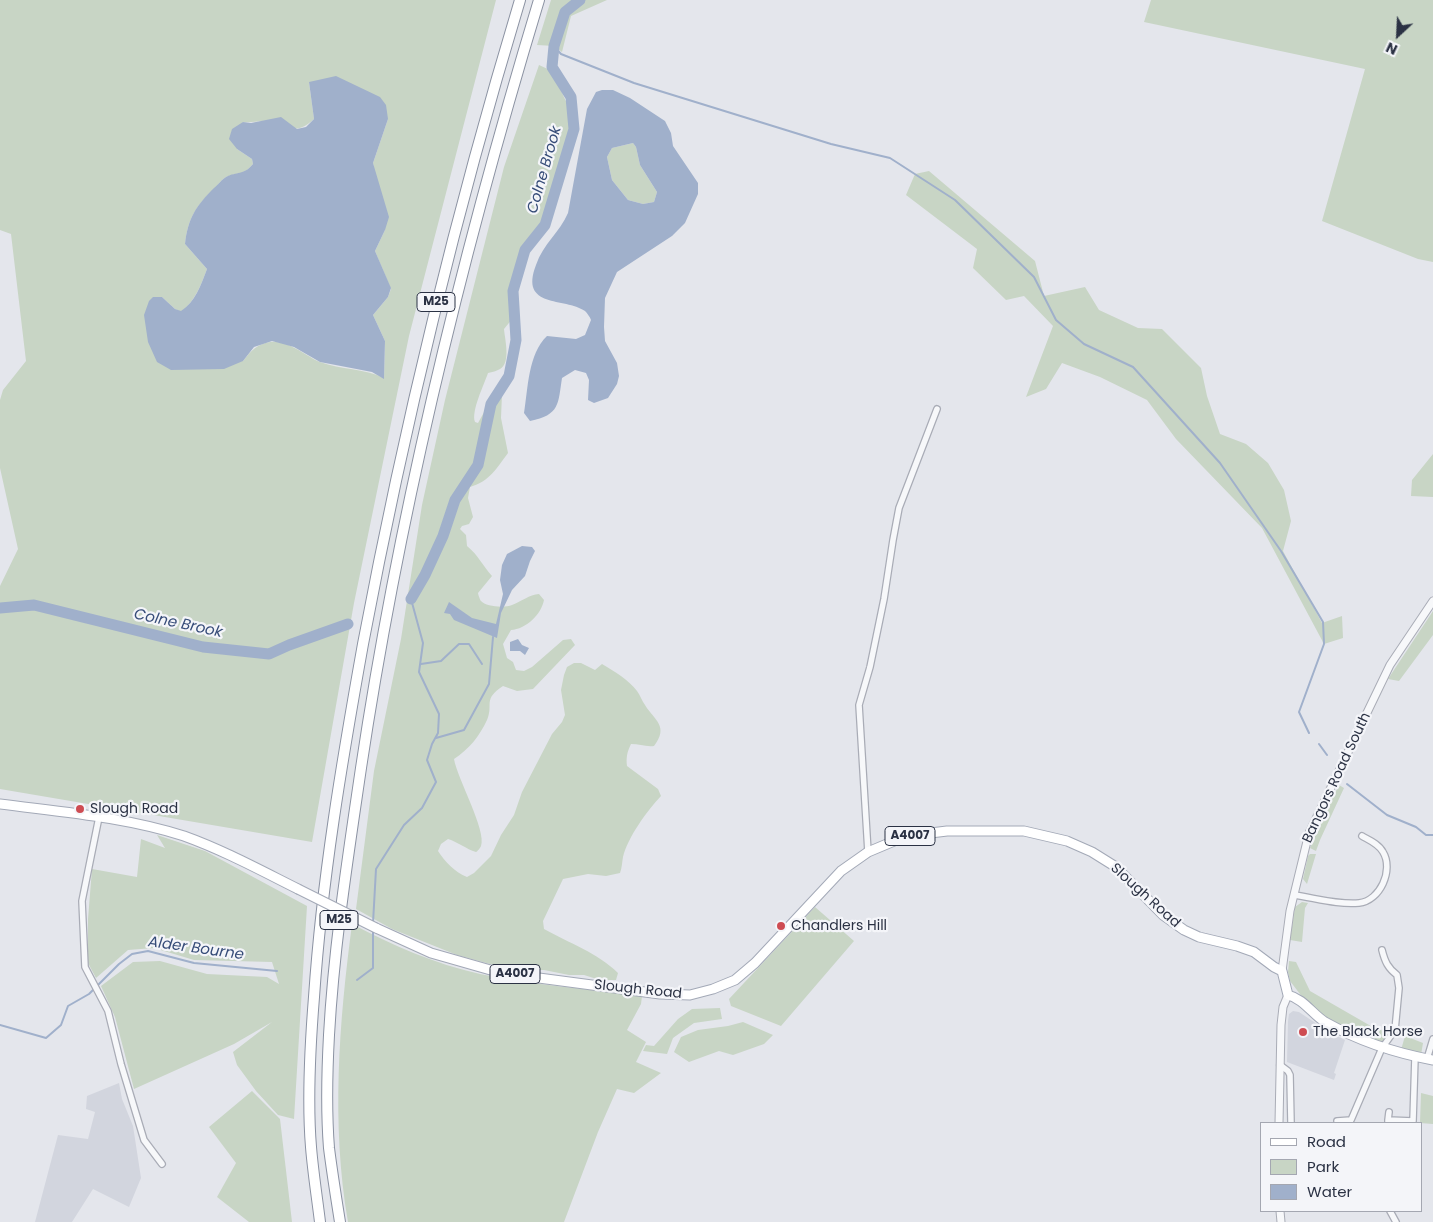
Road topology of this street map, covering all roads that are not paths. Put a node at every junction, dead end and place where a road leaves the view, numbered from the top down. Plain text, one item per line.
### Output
1 (520, 0) edge
2 (539, 0) edge
3 (938, 409) dead end
4 (1433, 601) edge
5 (0, 804) edge
6 (99, 817) junction
7 (1362, 836) dead end
8 (868, 852) junction
9 (1294, 895) junction
10 (1382, 950) dead end
11 (1282, 971) junction
12 (1288, 995) junction
13 (1433, 1039) edge
14 (1382, 1048) junction
15 (1415, 1057) junction
16 (1430, 1060) edge
17 (1280, 1065) junction
18 (1389, 1112) dead end
19 (1337, 1121) dead end
20 (1279, 1122) edge
21 (1291, 1122) edge
22 (1388, 1122) edge
23 (162, 1164) dead end
24 (320, 1222) edge
25 (340, 1222) edge

1 - 24 highway, M25
2 - 25 highway, M25
3 - 8 street
4 - 9 street, Bangors Road South
5 - 6 main road, A4007
6 - 8 main road, Slough Road / A4007, bridge
6 - 23 street
7 - 9 street
8 - 11 main road, Slough Road / A4007
9 - 11 street, Bangors Road South
10 - 14 street
11 - 12 main road
12 - 14 main road
12 - 17 street
13 - 16 street
14 - 15 main road
14 - 19 street
15 - 16 main road
15 - 22 street
17 - 20 street
17 - 21 street
18 - 22 street

